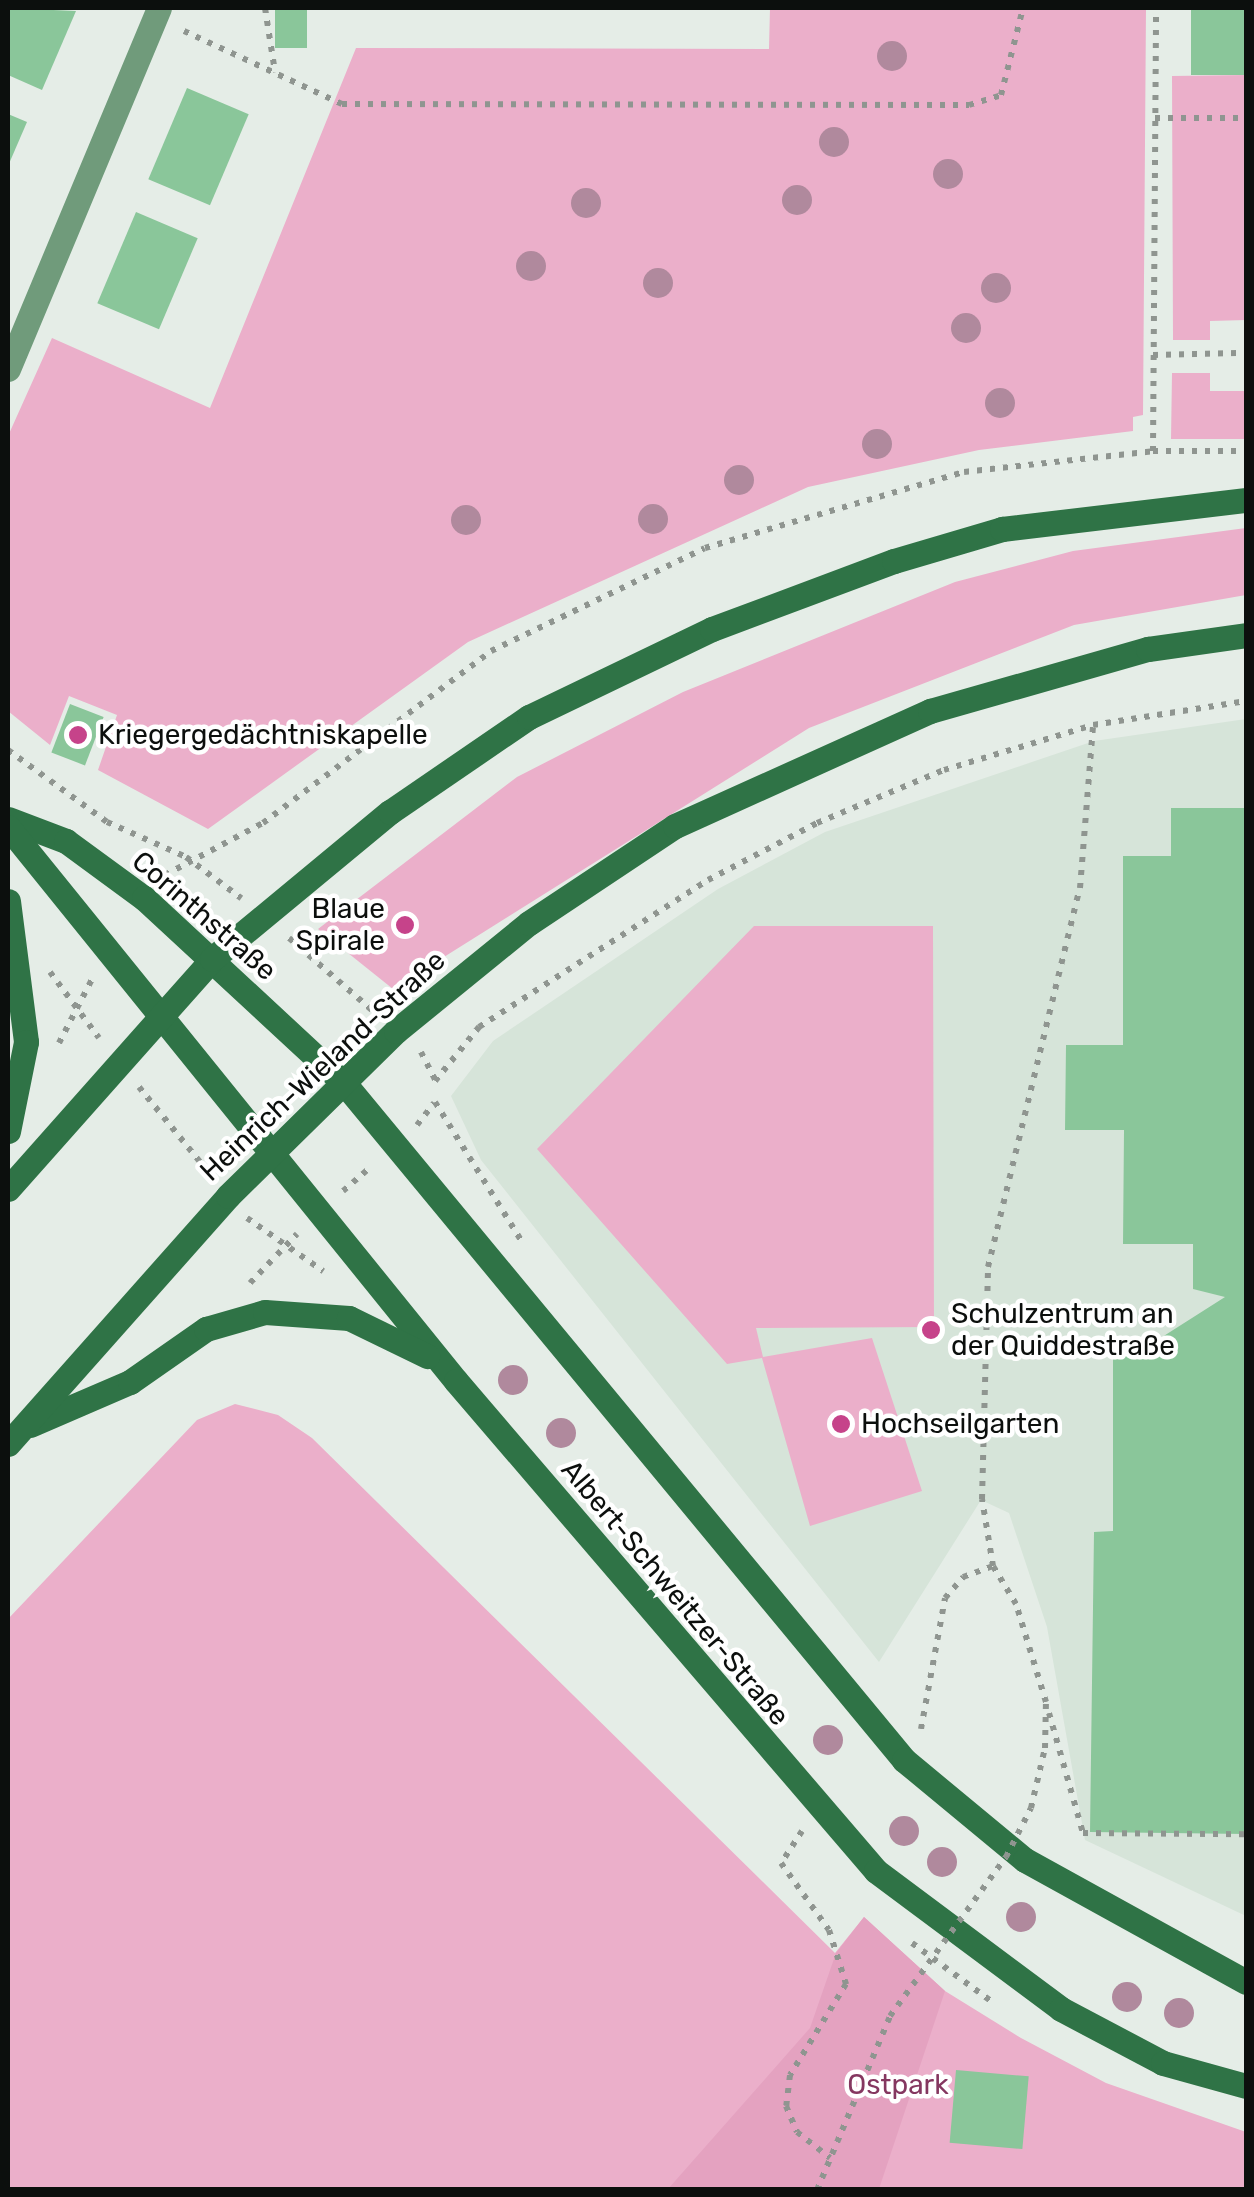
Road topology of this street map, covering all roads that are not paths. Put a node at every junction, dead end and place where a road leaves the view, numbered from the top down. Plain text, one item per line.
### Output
1 (157, 12) edge
2 (8, 369) edge
3 (1246, 500) edge
4 (1246, 635) edge
5 (8, 823) edge
6 (8, 901) edge
7 (212, 959) junction
8 (162, 1011) junction
9 (344, 1083) junction
10 (8, 1131) edge
11 (274, 1151) junction
12 (8, 1189) edge
13 (456, 1380) junction
14 (14, 1436) edge
15 (1246, 1982) edge
16 (1246, 2086) edge

1 - 2 street
3 - 7 main road
4 - 9 main road, Heinrich-Wieland-Straße
5 - 7 main road, Corinthstraße
5 - 8 main road, Corinthstraße
6 - 10 main road
7 - 8 main road
7 - 9 main road, Corinthstraße
8 - 11 main road, Albert-Schweitzer-Straße
8 - 12 main road
9 - 11 main road, Heinrich-Wieland-Straße
9 - 15 main road
11 - 13 main road, Albert-Schweitzer-Straße
11 - 14 main road, Heinrich-Wieland-Straße
13 - 14 main road
13 - 16 main road, Albert-Schweitzer-Straße

